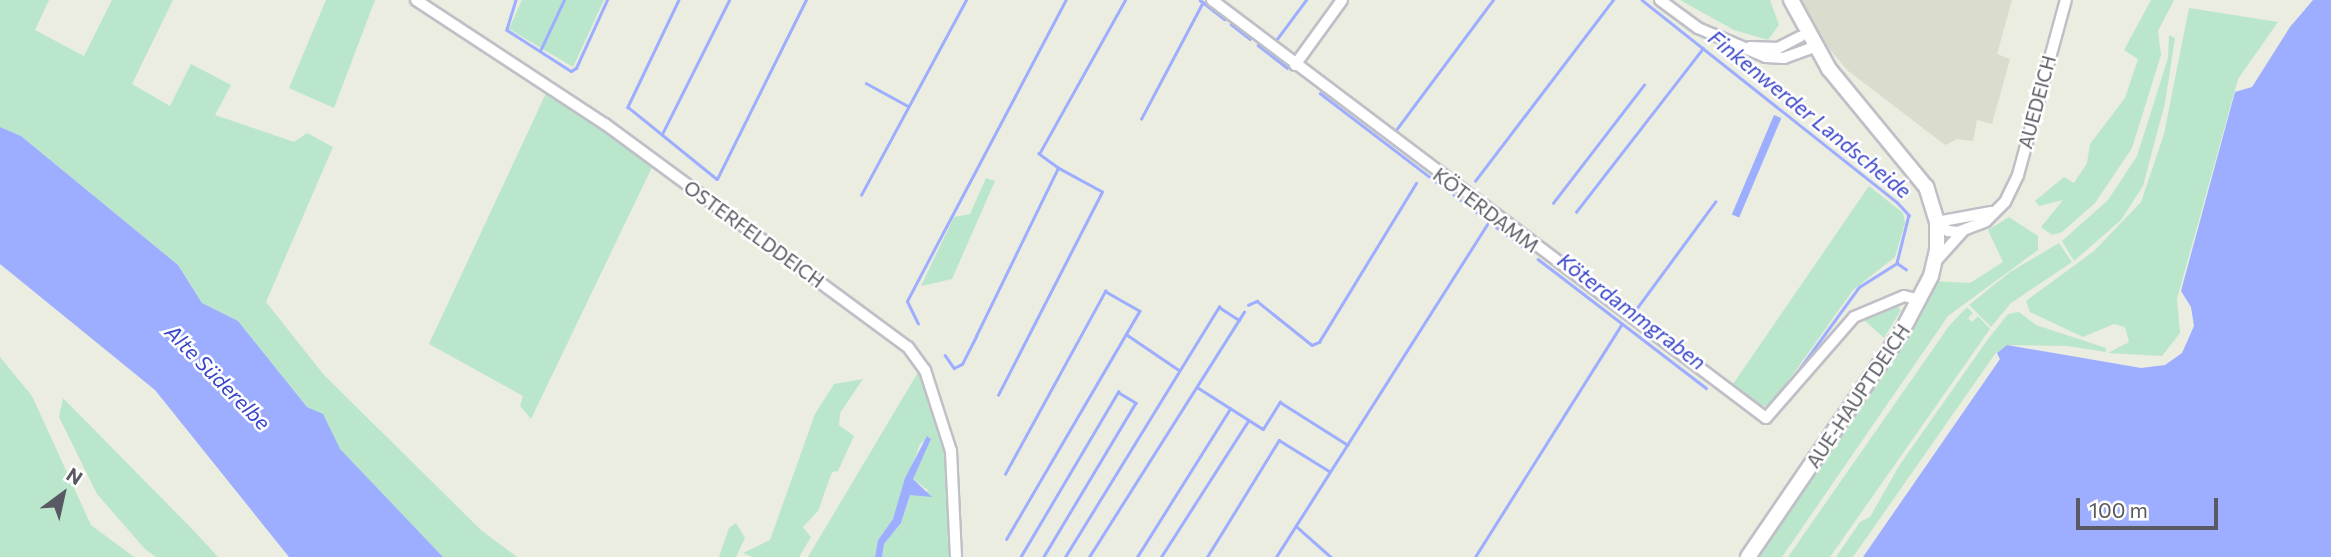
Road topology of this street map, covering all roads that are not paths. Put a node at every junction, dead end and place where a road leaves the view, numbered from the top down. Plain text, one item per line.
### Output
1 (416, 0) edge
2 (1212, 0) edge
3 (1342, 0) edge
4 (1660, 0) edge
5 (1783, 0) edge
6 (1791, 0) edge
7 (2066, 0) edge
8 (1800, 37) junction
9 (1736, 45) junction
10 (1814, 47) junction
11 (1296, 65) junction
12 (2005, 202) junction
13 (1937, 222) junction
14 (1965, 229) junction
15 (1935, 263) junction
16 (1920, 300) junction
17 (956, 557) edge
18 (1748, 557) edge

1 - 17 street, OSTERFELDDEICH
2 - 11 street, KÖTERDAMM
3 - 11 street
4 - 9 street
5 - 8 street
6 - 10 street
7 - 12 street, AUEDEICH
8 - 9 street
8 - 10 street
9 - 10 street
10 - 13 street
11 - 16 street, KÖTERDAMM
12 - 13 street
12 - 14 street, AUEDEICH
13 - 14 street
13 - 15 street, AUE-HAUPTDEICH
14 - 15 street, AUEDEICH
15 - 16 street, AUE-HAUPTDEICH
16 - 18 street, AUE-HAUPTDEICH

